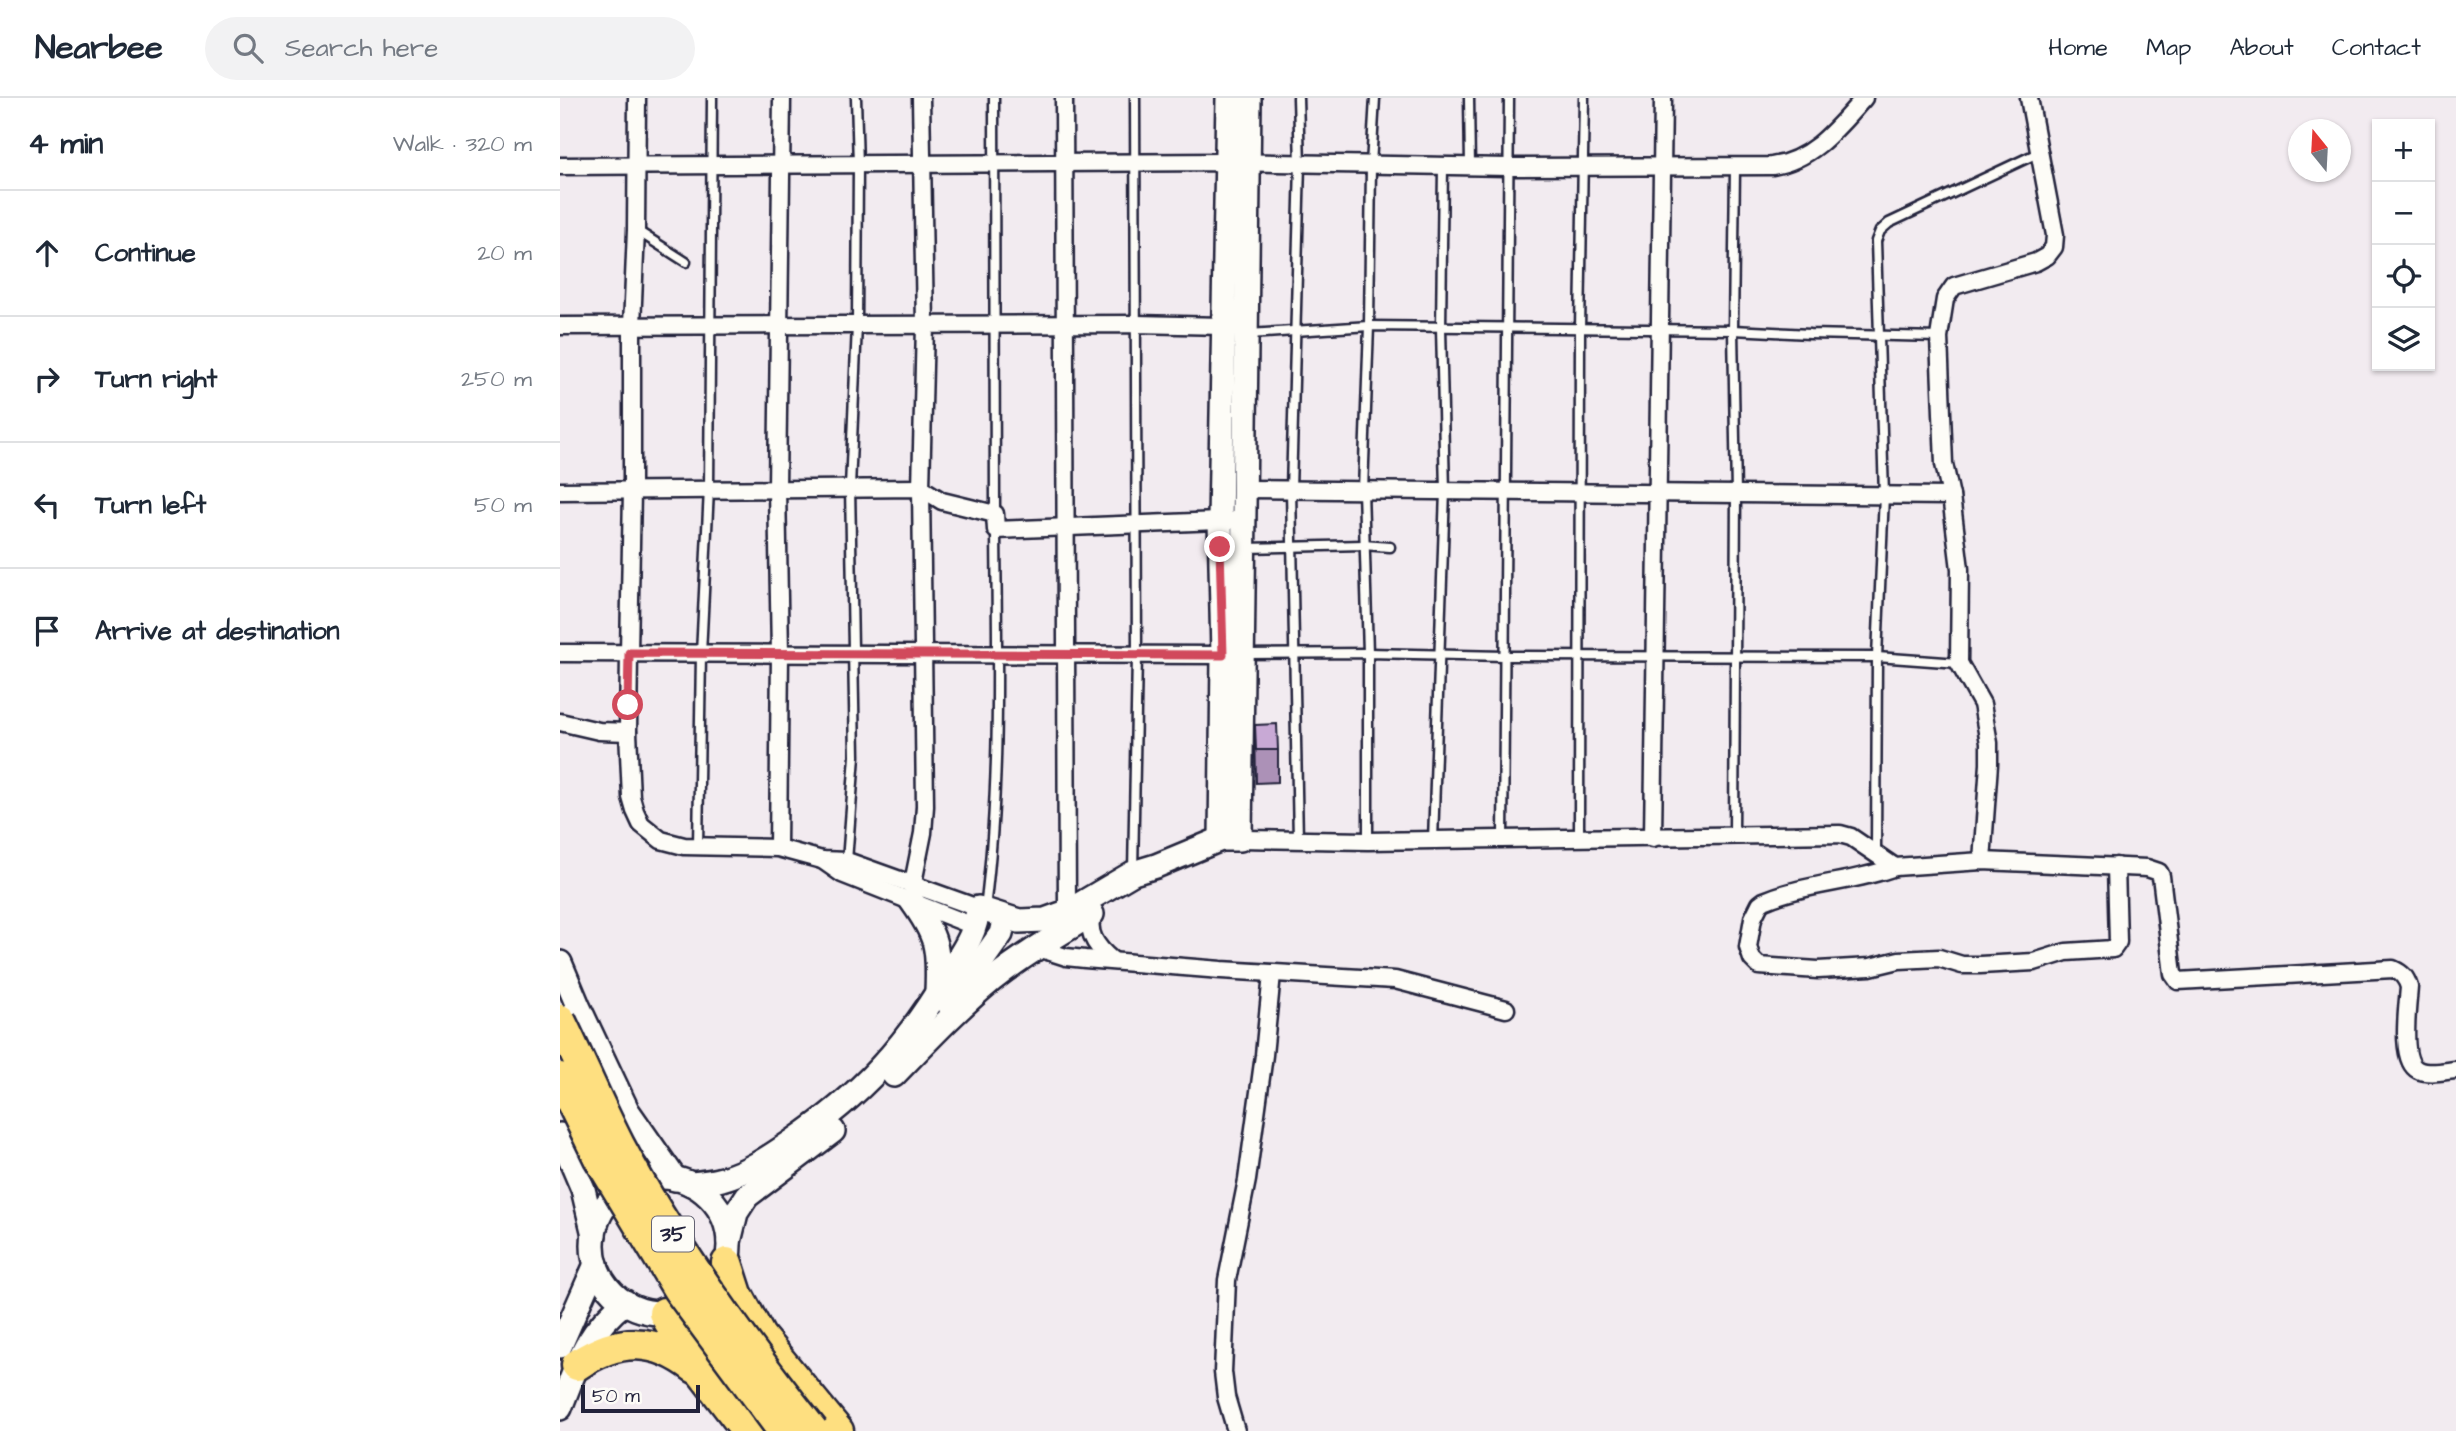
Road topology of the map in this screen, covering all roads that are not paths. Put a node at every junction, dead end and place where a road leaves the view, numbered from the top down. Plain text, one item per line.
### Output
1 (637, 98) edge
2 (712, 98) edge
3 (782, 98) edge
4 (856, 98) edge
5 (921, 98) edge
6 (994, 98) edge
7 (1064, 98) edge
8 (1135, 98) edge
9 (1228, 98) edge
10 (1248, 98) edge
11 (1298, 98) edge
12 (1375, 98) edge
13 (1469, 98) edge
14 (1509, 98) edge
15 (1584, 98) edge
16 (1663, 98) edge
17 (1864, 98) edge
18 (2029, 98) edge
19 (2040, 152) junction
20 (1237, 163) junction
21 (858, 164) junction
22 (922, 164) junction
23 (995, 164) junction
24 (1064, 164) junction
25 (1136, 164) junction
26 (1300, 164) junction
27 (636, 165) junction
28 (712, 165) junction
29 (781, 165) junction
30 (1371, 165) junction
31 (560, 166) edge
32 (1443, 166) junction
33 (1470, 166) junction
34 (1508, 167) junction
35 (1583, 167) junction
36 (1662, 168) junction
37 (1735, 168) junction
38 (636, 230) junction
39 (686, 262) dead end
40 (1065, 324) junction
41 (1136, 324) junction
42 (709, 325) junction
43 (780, 325) junction
44 (857, 325) junction
45 (925, 325) junction
46 (993, 325) junction
47 (560, 326) edge
48 (632, 326) junction
49 (1223, 326) junction
50 (1369, 326) junction
51 (1441, 328) junction
52 (1507, 329) junction
53 (1580, 329) junction
54 (1294, 330) junction
55 (1660, 330) junction
56 (1733, 330) junction
57 (1246, 334) junction
58 (1879, 335) junction
59 (1939, 337) junction
60 (850, 486) junction
61 (777, 488) junction
62 (921, 488) junction
63 (709, 489) junction
64 (1243, 489) junction
65 (1291, 490) junction
66 (1363, 490) junction
67 (560, 491) edge
68 (632, 491) junction
69 (1444, 491) junction
70 (1506, 492) junction
71 (1579, 492) junction
72 (1658, 493) junction
73 (1736, 494) junction
74 (1884, 495) junction
75 (1951, 496) junction
76 (1220, 520) junction
77 (1243, 520) junction
78 (995, 522) junction
79 (1138, 524) junction
80 (1066, 527) junction
81 (1363, 545) junction
82 (1293, 546) junction
83 (1390, 547) dead end
84 (1242, 548) junction
85 (560, 653) edge
86 (629, 653) junction
87 (701, 653) junction
88 (1294, 653) junction
89 (1368, 653) junction
90 (780, 654) junction
91 (851, 654) junction
92 (925, 654) junction
93 (997, 654) junction
94 (1066, 655) junction
95 (1137, 655) junction
96 (1232, 655) junction
97 (1439, 655) junction
98 (1505, 656) junction
99 (1578, 656) junction
100 (1655, 657) junction
101 (1735, 657) junction
102 (1877, 657) junction
103 (1959, 663) junction
104 (560, 722) edge
105 (628, 732) junction
106 (1734, 836) junction
107 (1579, 838) junction
108 (1653, 838) junction
109 (1230, 839) junction
110 (1298, 840) junction
111 (1503, 840) junction
112 (1368, 841) junction
113 (1433, 841) junction
114 (698, 846) junction
115 (778, 848) junction
116 (1876, 856) junction
117 (822, 860) junction
118 (847, 861) junction
119 (1982, 861) junction
120 (1156, 866) junction
121 (2116, 866) junction
122 (1895, 867) junction
123 (1133, 873) junction
124 (912, 892) junction
125 (1067, 912) junction
126 (1093, 913) junction
127 (989, 919) junction
128 (1038, 948) junction
129 (1112, 960) junction
130 (560, 963) edge
131 (1272, 974) junction
132 (937, 993) junction
133 (1506, 1009) dead end
134 (560, 1020) edge
135 (934, 1032) junction
136 (2456, 1070) edge
137 (560, 1078) edge
138 (560, 1136) edge
139 (683, 1181) junction
140 (594, 1236) junction
141 (728, 1253) junction
142 (596, 1264) junction
143 (625, 1302) junction
144 (664, 1313) junction
145 (566, 1343) edge
146 (702, 1373) junction
147 (560, 1408) edge
148 (747, 1431) edge
149 (783, 1431) edge
150 (813, 1431) edge
151 (838, 1431) edge
152 (1236, 1431) edge

1 - 27 street
2 - 28 lane
3 - 29 street
4 - 21 lane
5 - 22 street
6 - 23 lane
7 - 24 street
8 - 25 lane
9 - 20 street
10 - 20 street
11 - 26 lane
12 - 30 lane
13 - 33 lane
14 - 34 lane
15 - 35 lane
16 - 36 street
17 - 37 street
18 - 19 street
19 - 58 lane
19 - 59 street
20 - 25 street
20 - 26 street
20 - 49 street
20 - 57 street
21 - 22 street
21 - 29 street
21 - 44 lane
22 - 23 street
22 - 45 street
23 - 24 street
23 - 46 lane
24 - 25 street
24 - 40 street
25 - 41 lane
26 - 30 street
26 - 54 lane
27 - 28 street
27 - 31 street
27 - 38 street
28 - 29 street
28 - 42 lane
29 - 43 street
30 - 32 street
30 - 50 lane
32 - 33 street
32 - 51 lane
33 - 34 street
34 - 35 street
34 - 52 lane
35 - 36 street
35 - 53 lane
36 - 37 street
36 - 55 street
37 - 56 lane
38 - 39 lane
38 - 48 street
40 - 41 street
40 - 46 street
40 - 80 street
41 - 49 street
41 - 79 lane
42 - 43 street
42 - 48 street
42 - 63 lane
43 - 44 street
43 - 61 street
44 - 45 street
44 - 60 lane
45 - 46 street
45 - 62 street
46 - 78 lane
47 - 48 street
48 - 68 street
49 - 76 street
50 - 51 lane
50 - 54 lane
50 - 66 lane
51 - 52 lane
51 - 69 lane
52 - 53 lane
52 - 70 lane
53 - 55 lane
53 - 71 lane
54 - 57 lane
54 - 65 lane
55 - 56 lane
55 - 72 street
56 - 58 lane
56 - 73 lane
57 - 64 street
58 - 59 lane
58 - 74 lane
59 - 75 street
60 - 61 street
60 - 62 street
60 - 91 lane
61 - 63 street
61 - 90 street
62 - 78 street
62 - 92 street
63 - 68 street
63 - 87 lane
64 - 65 street
64 - 77 street
65 - 66 street
65 - 82 lane
66 - 69 street
66 - 81 lane
67 - 68 street
68 - 86 street
69 - 70 street
69 - 97 lane
70 - 71 street
70 - 98 lane
71 - 72 street
71 - 99 lane
72 - 73 street
72 - 100 street
73 - 74 street
73 - 101 lane
74 - 75 street
74 - 102 lane
75 - 103 street
76 - 77 street
76 - 79 street
76 - 96 street
77 - 84 street
78 - 80 street
78 - 93 lane
79 - 80 street
79 - 95 lane
80 - 94 street
81 - 82 lane
81 - 83 lane
81 - 89 lane
82 - 84 lane
82 - 88 lane
84 - 96 street
85 - 86 street
86 - 87 street
86 - 105 street
87 - 90 street
87 - 114 lane
88 - 89 lane
88 - 96 lane
88 - 110 lane
89 - 97 lane
89 - 112 lane
90 - 91 street
90 - 115 street
91 - 92 street
91 - 118 lane
92 - 93 street
92 - 124 street
93 - 94 street
93 - 127 lane
94 - 95 street
94 - 125 street
95 - 96 street
95 - 123 lane
96 - 109 street
97 - 98 lane
97 - 113 lane
98 - 99 lane
98 - 111 lane
99 - 100 lane
99 - 107 lane
100 - 101 lane
100 - 108 street
101 - 102 lane
101 - 106 lane
102 - 103 lane
102 - 116 lane
103 - 119 street
104 - 105 street
105 - 114 street
106 - 108 street
106 - 116 street
107 - 108 street
107 - 111 street
109 - 110 street
109 - 120 street
110 - 112 street
111 - 113 street
112 - 113 street
114 - 115 street
115 - 117 street
116 - 122 street
117 - 118 street
117 - 124 street
118 - 124 street
119 - 121 street
119 - 122 street
120 - 123 street
120 - 126 street
121 - 122 street
121 - 136 street
123 - 125 street
124 - 127 street
124 - 132 street
125 - 127 street
126 - 128 street
126 - 129 street
127 - 128 street
127 - 132 street
127 - 135 street
128 - 129 street
128 - 135 street
129 - 131 street
130 - 139 street
131 - 133 street
131 - 152 street
132 - 139 street
134 - 150 highway, 35, bridge
135 - 141 street
137 - 149 highway, 35, bridge
138 - 140 street
139 - 140 street
139 - 141 street
140 - 142 street
141 - 144 street
141 - 151 highway
142 - 143 street
142 - 145 street
143 - 144 street
143 - 145 street
144 - 146 highway
145 - 146 highway
145 - 147 street
146 - 148 highway

